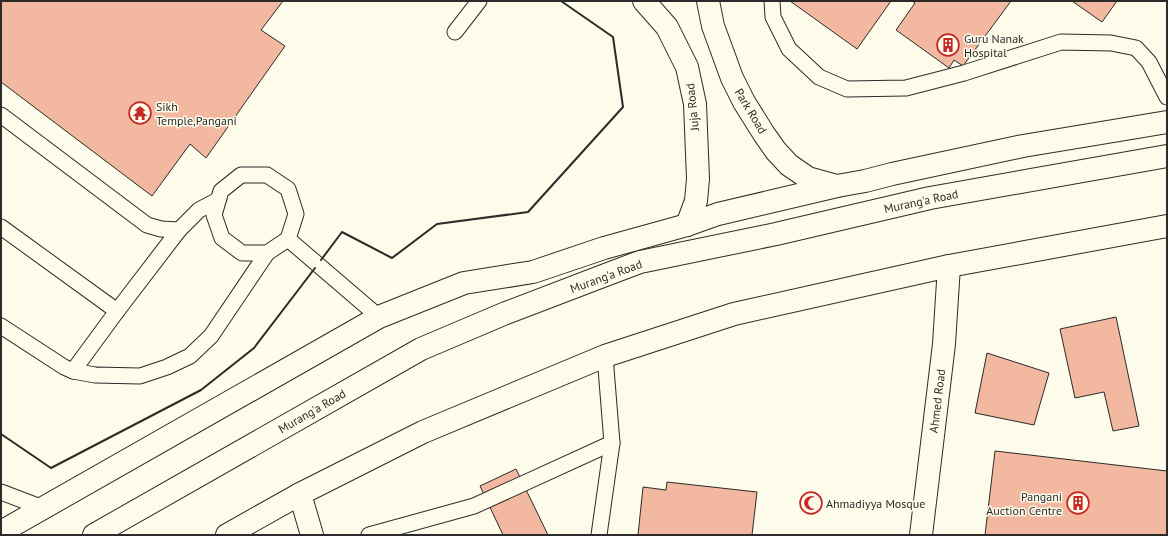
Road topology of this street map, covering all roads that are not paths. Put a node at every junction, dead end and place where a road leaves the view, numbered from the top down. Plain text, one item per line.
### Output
1 (478, 1) edge
2 (644, 1) edge
3 (708, 1) edge
4 (772, 1) edge
5 (455, 32) dead end
6 (1167, 97) edge
7 (1, 115) edge
8 (1167, 122) edge
9 (1167, 156) edge
10 (837, 186) junction
11 (218, 200) junction
12 (687, 225) junction
13 (1167, 226) edge
14 (1, 227) edge
15 (179, 230) junction
16 (288, 239) junction
17 (604, 248) junction
18 (267, 253) junction
19 (949, 266) junction
20 (616, 271) junction
21 (117, 311) junction
22 (379, 317) junction
23 (1, 326) edge
24 (605, 356) junction
25 (73, 371) junction
26 (612, 443) junction
27 (1, 492) edge
28 (300, 494) junction
29 (43, 508) junction
30 (1, 532) edge
31 (94, 535) edge
32 (227, 535) edge
33 (312, 535) edge
34 (369, 535) edge
35 (599, 535) edge
36 (921, 535) edge

1 - 5 lane
2 - 12 main road, Juja Road
3 - 10 main road, Park Road
4 - 6 lane
7 - 15 lane
8 - 10 main road, Murang'a Road
9 - 20 main road, Murang'a Road
10 - 12 main road, Murang'a Road
11 - 15 lane
11 - 16 lane
11 - 18 lane
12 - 17 main road, Murang'a Road
13 - 19 main road
14 - 21 lane
15 - 21 lane
16 - 18 lane
16 - 22 lane
17 - 20 main road
17 - 22 main road, Murang'a Road
18 - 25 lane
19 - 24 main road
19 - 36 main road, Ahmed Road
20 - 31 main road, Murang'a Road
21 - 25 lane
22 - 29 main road, Murang'a Road
23 - 25 lane
24 - 26 lane
24 - 28 main road
26 - 34 lane
26 - 35 lane
27 - 29 lane
28 - 32 main road
28 - 33 main road
29 - 30 main road, Murang'a Road

